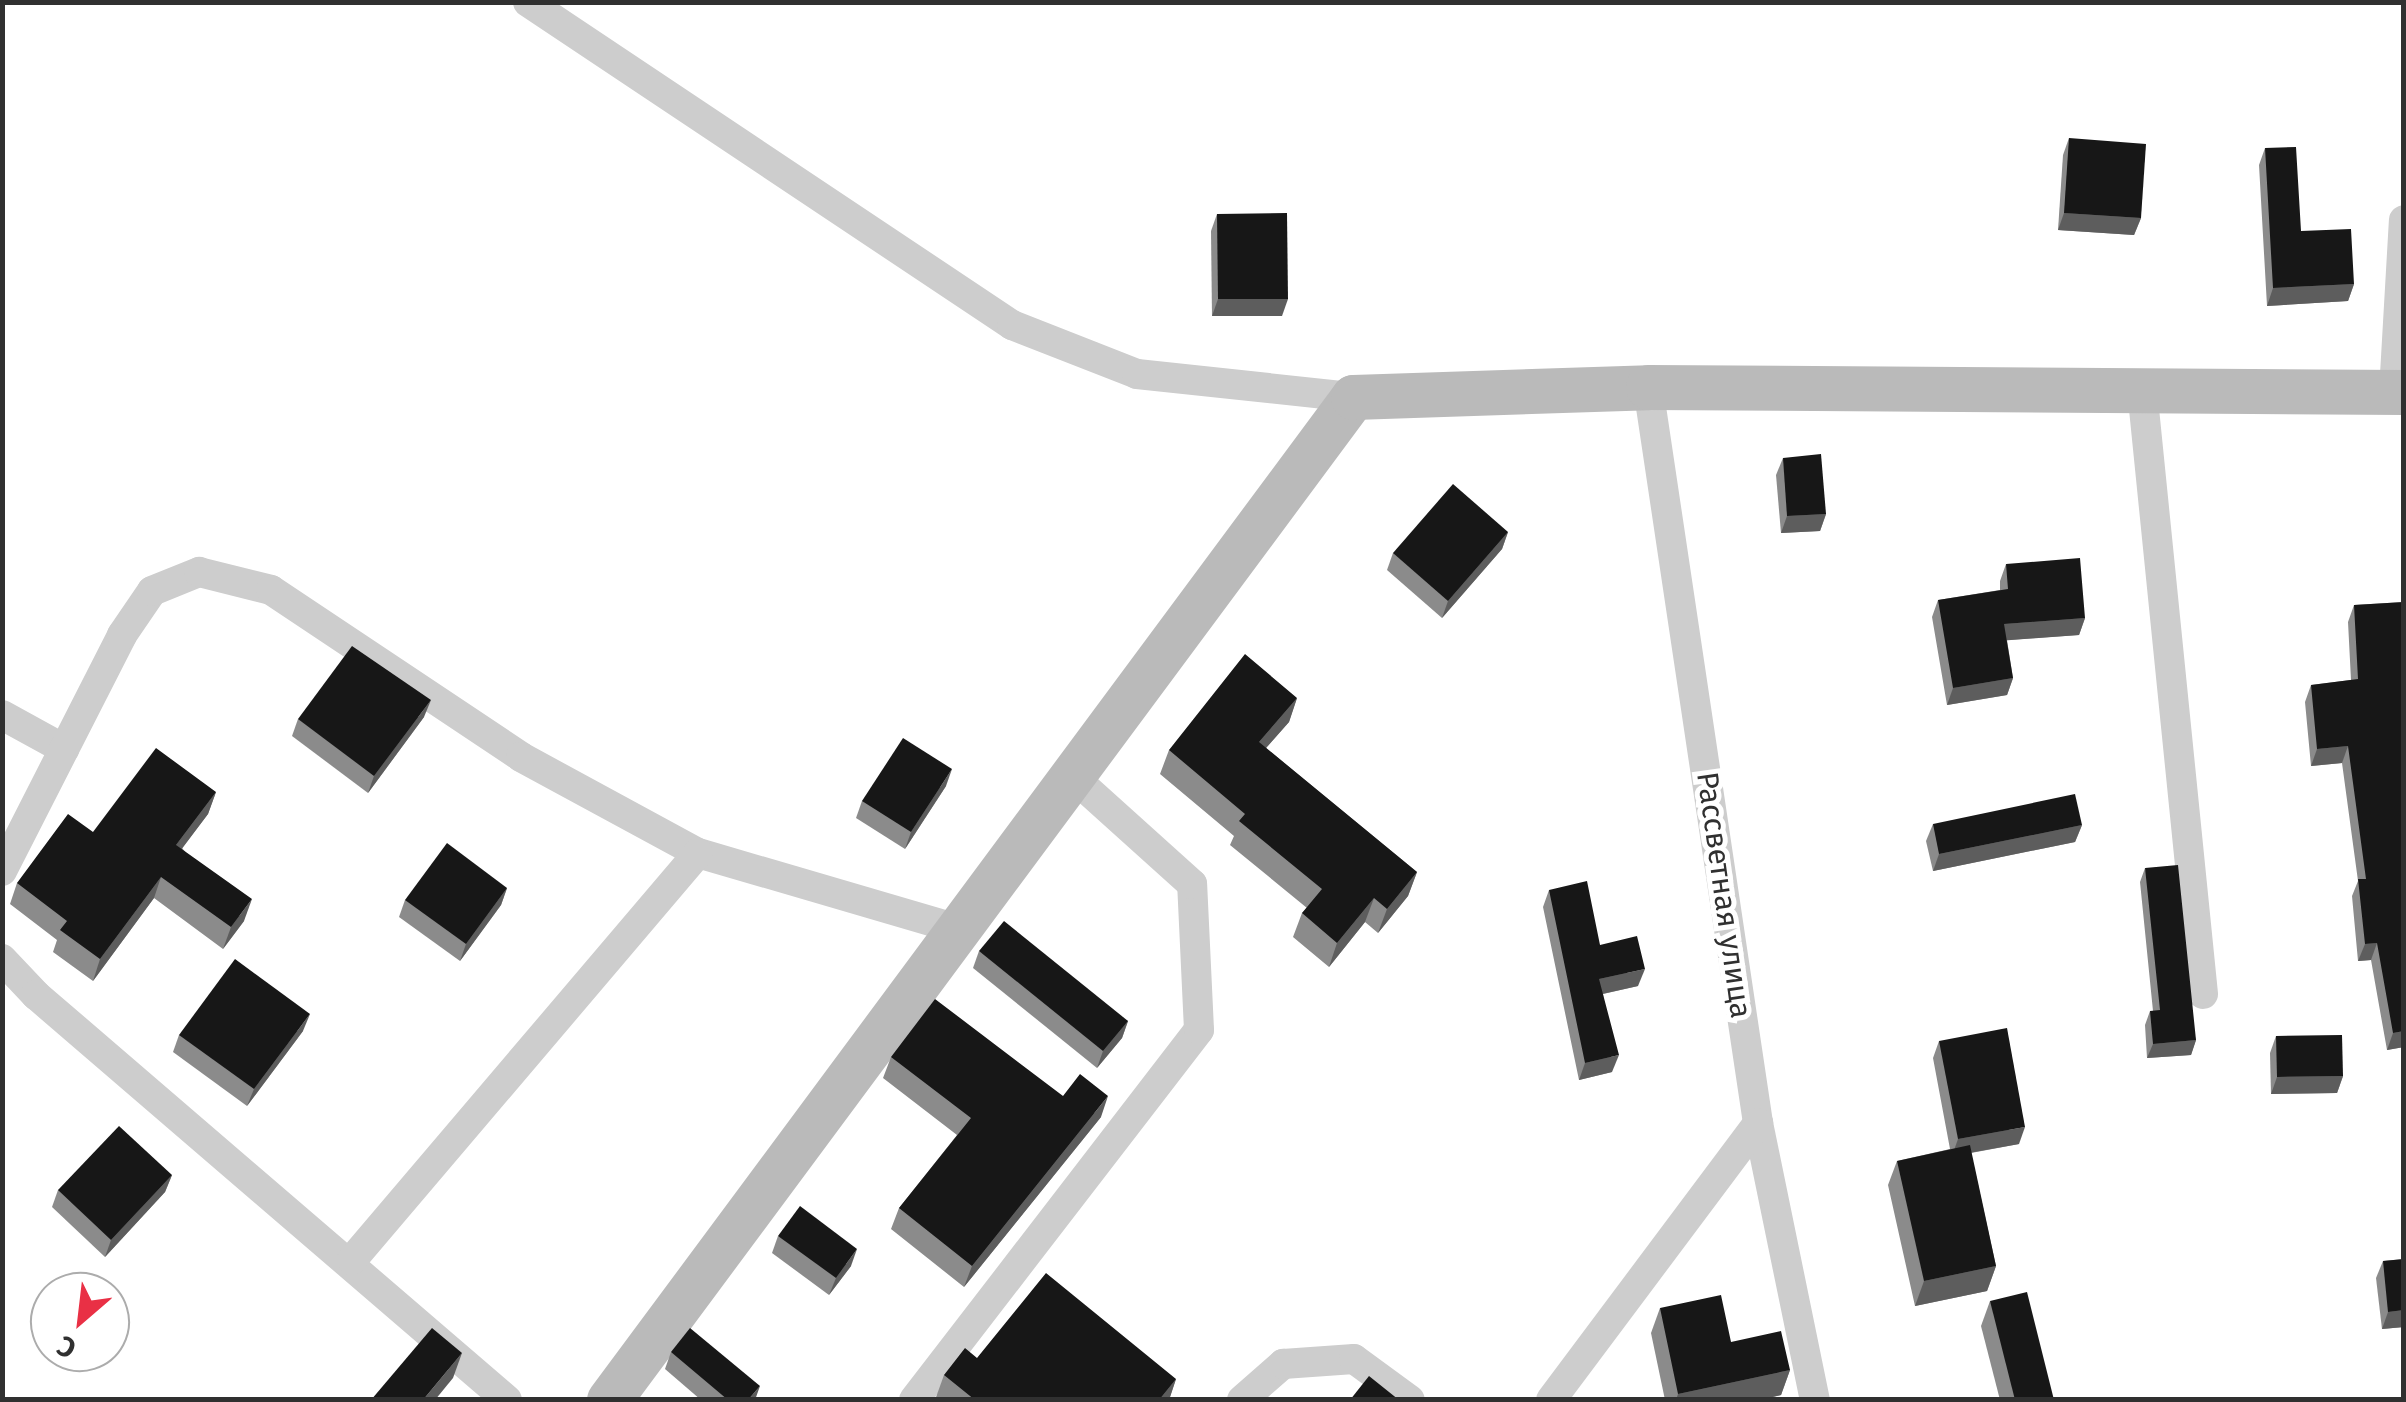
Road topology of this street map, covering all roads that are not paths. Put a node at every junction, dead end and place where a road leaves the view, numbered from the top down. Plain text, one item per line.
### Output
1 (528, 2) edge
2 (2404, 220) edge
3 (1648, 388) junction
4 (2142, 390) junction
5 (2399, 392) edge
6 (1353, 398) junction
7 (2, 715) edge
8 (64, 749) junction
9 (1072, 776) junction
10 (698, 853) junction
11 (2, 871) edge
12 (958, 929) junction
13 (2, 959) edge
14 (2204, 994) dead end
15 (1758, 1123) junction
16 (352, 1260) junction
17 (508, 1400) edge
18 (609, 1400) edge
19 (914, 1400) edge
20 (1242, 1400) edge
21 (1410, 1400) edge
22 (1551, 1400) edge
23 (1815, 1400) edge

1 - 6 street
2 - 5 street
3 - 4 street
3 - 6 street
3 - 15 street, Рассветная улица
4 - 5 street
4 - 14 street
6 - 9 street
7 - 8 street
8 - 10 street
8 - 11 street
9 - 12 street
9 - 19 street
10 - 12 street
10 - 16 street
12 - 18 street
13 - 16 street
15 - 22 street
15 - 23 street, Рассветная улица
16 - 17 street
20 - 21 street

